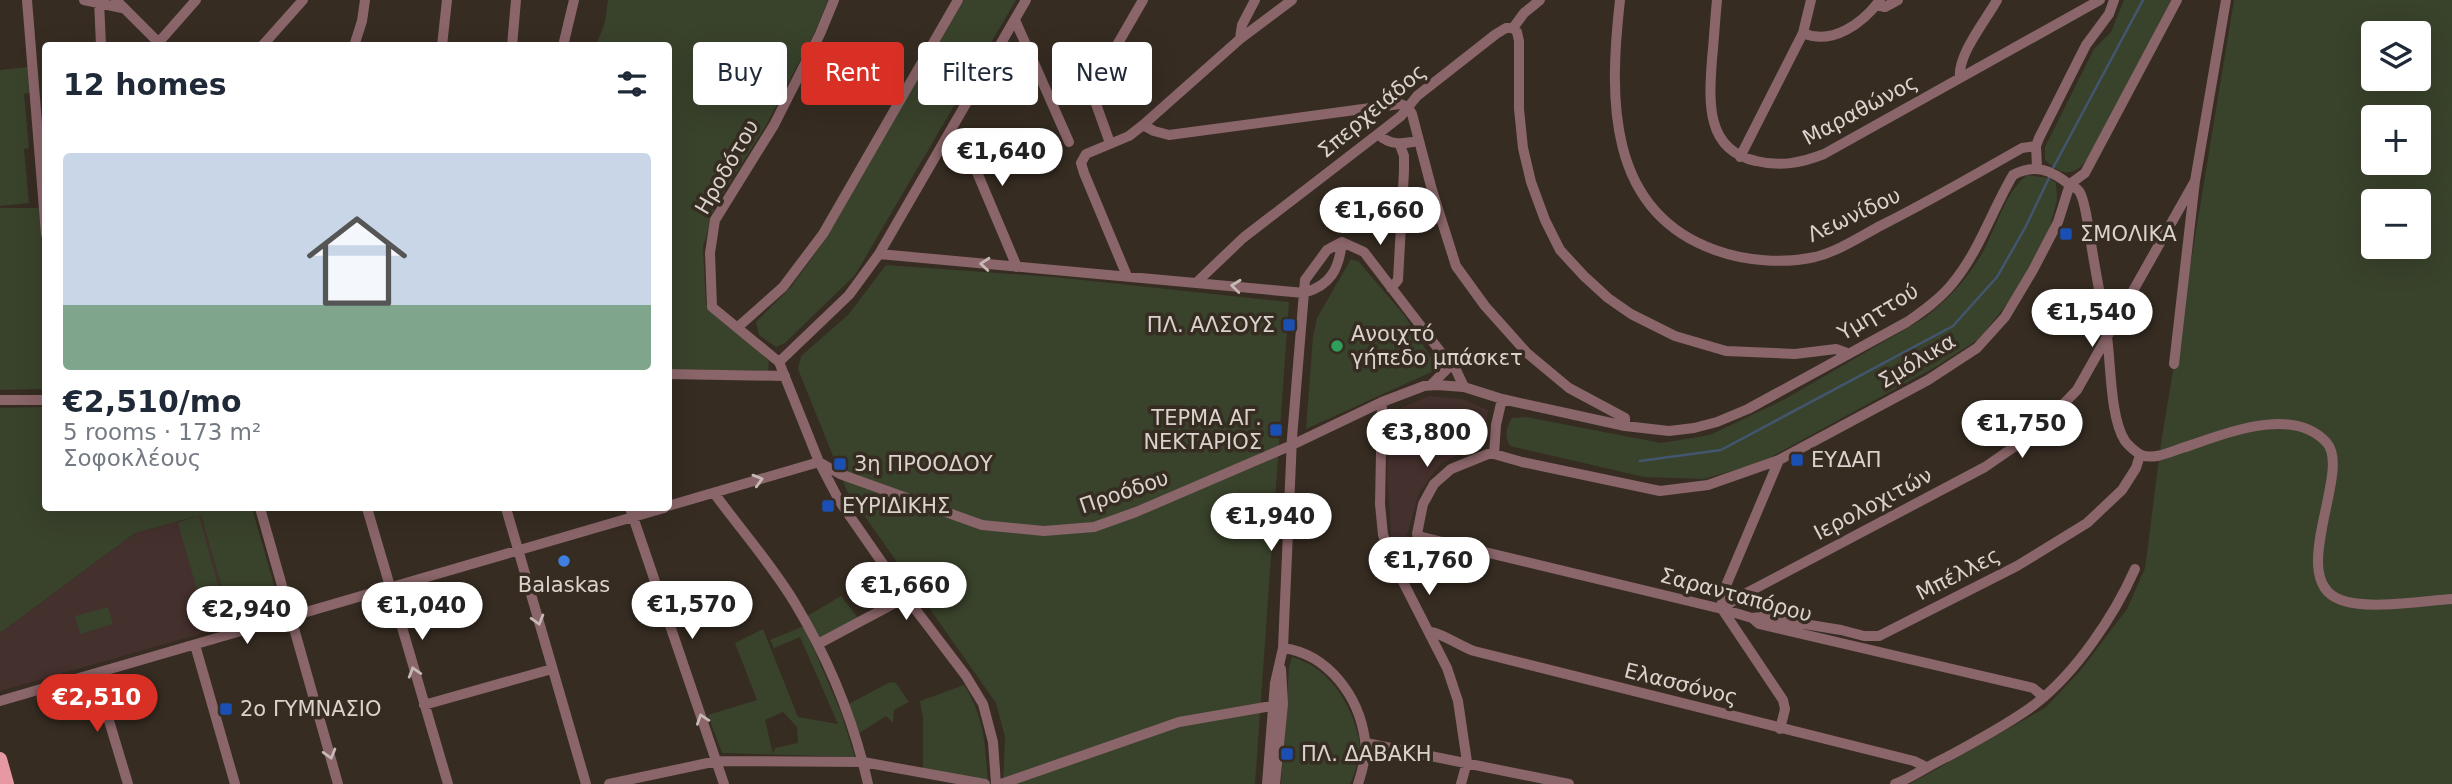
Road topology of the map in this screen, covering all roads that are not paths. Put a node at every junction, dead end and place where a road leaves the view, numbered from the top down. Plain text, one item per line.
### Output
1 (27, 0) edge
2 (84, 0) edge
3 (116, 0) edge
4 (197, 0) edge
5 (303, 0) edge
6 (365, 0) edge
7 (447, 0) edge
8 (516, 0) edge
9 (574, 0) edge
10 (834, 0) edge
11 (958, 0) edge
12 (1026, 0) edge
13 (1143, 0) edge
14 (1255, 0) edge
15 (1292, 0) edge
16 (1540, 0) edge
17 (1620, 0) edge
18 (1717, 0) edge
19 (1811, 0) edge
20 (1898, 0) edge
21 (1997, 0) edge
22 (2100, 0) edge
23 (2114, 0) edge
24 (2176, 0) edge
25 (2226, 0) edge
26 (99, 1) edge
27 (1878, 3) edge
28 (125, 9) junction
29 (1015, 20) junction
30 (1513, 28) junction
31 (1803, 33) junction
32 (1240, 40) junction
33 (101, 42) edge
34 (160, 42) edge
35 (162, 42) edge
36 (266, 42) edge
37 (355, 42) edge
38 (442, 42) edge
39 (512, 42) edge
40 (564, 42) edge
41 (1960, 78) junction
42 (1408, 107) junction
43 (1143, 125) junction
44 (950, 132) junction
45 (1378, 135) junction
46 (1418, 141) junction
47 (1069, 142) dead end
48 (1110, 143) junction
49 (1400, 145) junction
50 (2036, 146) junction
51 (1740, 157) junction
52 (2037, 167) junction
53 (2195, 181) junction
54 (2070, 184) junction
55 (42, 185) edge
56 (1342, 242) junction
57 (879, 254) junction
58 (1017, 267) junction
59 (1127, 276) junction
60 (1196, 282) junction
61 (1391, 288) junction
62 (1304, 293) junction
63 (738, 327) junction
64 (2107, 337) junction
65 (1847, 353) junction
66 (779, 362) junction
67 (1450, 365) junction
68 (2174, 365) dead end
69 (672, 374) edge
70 (785, 376) junction
71 (1431, 385) junction
72 (1461, 387) junction
73 (1499, 398) junction
74 (0, 400) edge
75 (42, 400) edge
76 (1382, 402) junction
77 (1625, 426) junction
78 (1292, 445) junction
79 (1494, 454) junction
80 (2140, 455) junction
81 (1779, 460) junction
82 (820, 462) junction
83 (714, 493) junction
84 (672, 505) edge
85 (261, 511) edge
86 (368, 511) edge
87 (507, 511) edge
88 (631, 512) edge
89 (1416, 534) joint
90 (518, 551) junction
91 (2135, 569) dead end
92 (390, 588) junction
93 (906, 597) junction
94 (2452, 599) edge
95 (1722, 609) junction
96 (291, 617) junction
97 (1752, 618) junction
98 (1429, 632) junction
99 (818, 644) junction
100 (195, 645) junction
101 (1283, 648) junction
102 (1280, 663) junction
103 (552, 669) junction
104 (95, 674) junction
105 (1275, 683) junction
106 (2044, 696) junction
107 (0, 701) edge
108 (1278, 704) junction
109 (424, 705) junction
110 (1252, 709) junction
111 (1272, 723) junction
112 (1780, 729) junction
113 (1366, 743) junction
114 (0, 759) edge
115 (717, 761) junction
116 (863, 762) junction
117 (1467, 762) junction
118 (1926, 767) junction
119 (637, 781) edge
120 (7, 784) edge
121 (128, 784) edge
122 (235, 784) edge
123 (338, 784) edge
124 (448, 784) edge
125 (586, 784) edge
126 (609, 784) edge
127 (724, 784) edge
128 (868, 784) edge
129 (985, 784) edge
130 (996, 784) edge
131 (1001, 784) edge
132 (1267, 784) edge
133 (1275, 784) edge
134 (1358, 784) edge
135 (1461, 784) edge
136 (1569, 784) edge
137 (1895, 784) edge

1 - 55 street
2 - 26 street
3 - 28 street
4 - 35 street
5 - 36 street
6 - 37 street
7 - 38 street
8 - 39 street
9 - 40 street
10 - 63 street, Ηροδότου
11 - 63 street
12 - 29 street
13 - 48 street
14 - 32 street
15 - 32 street
16 - 30 street, Σπερχειάδος
17 - 50 street, Λεωνίδου
18 - 51 street
19 - 31 street
20 - 27 street
21 - 41 street
22 - 41 street, Μαραθώνος
23 - 50 street
24 - 54 street, Σμόλικα
25 - 53 street
26 - 28 street
26 - 33 street
27 - 31 street
28 - 34 street
29 - 44 street
29 - 47 street
30 - 42 street, Σπερχειάδος
30 - 65 street
31 - 51 street
32 - 43 street
41 - 51 street, Μαραθώνος
42 - 43 street
42 - 45 street, Σπερχειάδος
42 - 46 street
43 - 48 street
44 - 57 street
44 - 58 street
45 - 49 street
45 - 60 street, Σπερχειάδος
46 - 49 street
46 - 77 street
48 - 59 street
49 - 61 street
50 - 52 street
52 - 54 street
52 - 65 street, Υμηττού
53 - 64 street, Ιερολοχιτών
53 - 68 street
54 - 64 street
54 - 81 street, Σμόλικα
56 - 61 street
56 - 62 street
56 - 62 street
58 -> 57 street
57 - 66 street
58 - 59 street
59 - 60 street
62 -> 60 street
61 - 67 street
62 - 78 street
63 - 66 street, Ηροδότου
64 - 80 street
64 - 95 street, Ιερολοχιτών
65 - 77 street, Υμηττού
66 - 70 street, Ηροδότου
67 - 71 street
67 - 72 street
67 - 73 street
69 - 70 street
70 - 82 street, Ηροδότου
71 - 72 street, Υμηττού
71 - 76 street, Προόδου
72 - 73 street, Υμηττού
73 - 77 street, Υμηττού
73 - 79 street
74 - 75 street
76 - 78 street, Προόδου
76 - 98 street
78 - 82 street, Προόδου
78 - 101 street
79 - 81 street, Σμόλικα
79 - 89 street, Σμόλικα
80 - 94 street
80 - 97 street, Μπέλλες
81 - 95 street
83 -> 82 street
82 - 93 street, Ηροδότου
83 - 84 street
83 - 99 street
85 - 96 street
86 - 92 street
87 - 90 street
88 - 90 street
115 -> 88 street
89 - 95 street, Σαρανταπόρου
90 - 92 street
90 -> 103 street
91 - 106 street
92 - 96 street
109 -> 92 street
93 - 99 street
93 - 130 street, Ηροδότου
95 - 97 street, Σαρανταπόρου
95 - 112 street
96 - 100 street
96 -> 123 street
97 - 106 street, Σαρανταπόρου
98 - 112 street, Ελασσόνος
98 - 117 street
99 - 116 street
100 - 104 street
100 - 122 street
101 - 102 street
101 - 113 street
102 - 105 street
102 - 108 street
103 - 109 street
103 - 125 street
104 - 107 street
104 - 121 street
105 - 108 street
105 - 110 street
106 - 118 street
108 - 110 street
108 - 111 street
108 - 133 street
109 - 124 street
110 - 111 street
110 - 131 street
111 - 132 street
112 - 118 street, Ελασσόνος
113 - 117 street
113 - 134 street
114 - 120 main road
115 - 116 street
115 - 119 street
115 - 127 street
116 - 128 street
116 - 129 street
117 - 135 street
117 - 136 street
118 - 137 street
119 - 126 street

